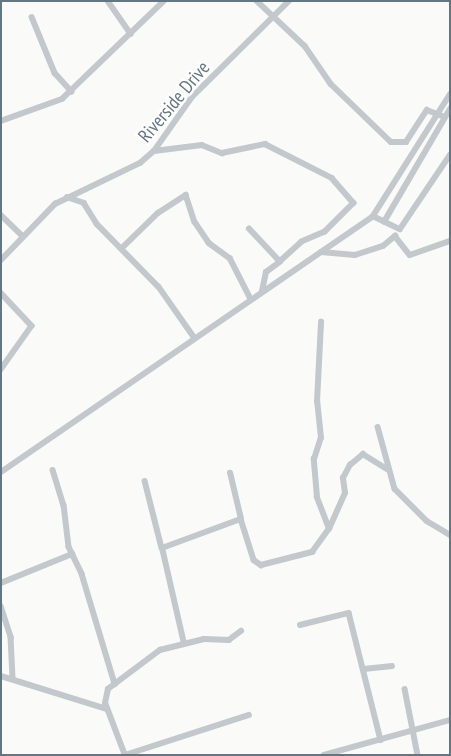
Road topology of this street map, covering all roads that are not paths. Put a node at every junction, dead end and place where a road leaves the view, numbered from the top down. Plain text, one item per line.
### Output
1 (108, 1) edge
2 (257, 1) edge
3 (289, 1) edge
4 (161, 2) edge
5 (273, 16) junction
6 (32, 17) dead end
7 (131, 34) junction
8 (72, 92) junction
9 (450, 94) edge
10 (438, 113) junction
11 (448, 114) edge
12 (1, 121) edge
13 (154, 151) junction
14 (449, 159) edge
15 (67, 197) junction
16 (1, 215) edge
17 (373, 216) junction
18 (384, 222) junction
19 (249, 229) dead end
20 (24, 236) junction
21 (450, 241) edge
22 (122, 248) junction
23 (321, 252) junction
24 (1, 260) edge
25 (280, 262) junction
26 (262, 291) junction
27 (1, 293) edge
28 (251, 299) junction
29 (321, 322) dead end
30 (194, 337) junction
31 (1, 370) edge
32 (378, 427) dead end
33 (387, 469) junction
34 (53, 470) dead end
35 (1, 472) edge
36 (230, 473) dead end
37 (145, 481) dead end
38 (241, 519) junction
39 (329, 529) junction
40 (450, 535) edge
41 (162, 548) junction
42 (72, 554) junction
43 (1, 583) edge
44 (1, 606) edge
45 (300, 625) dead end
46 (241, 631) dead end
47 (184, 644) junction
48 (392, 666) dead end
49 (364, 669) junction
50 (1, 676) edge
51 (13, 678) junction
52 (115, 684) junction
53 (405, 689) dead end
54 (107, 710) junction
55 (249, 715) dead end
56 (450, 720) edge
57 (412, 732) junction
58 (381, 740) junction
59 (124, 754) edge
60 (324, 755) edge
61 (418, 755) edge

1 - 7 street
2 - 5 street
3 - 5 street, Riverside Drive
4 - 7 street
5 - 10 street
5 - 13 street, Riverside Drive
6 - 8 street
7 - 8 street
8 - 12 street
9 - 10 street
10 - 11 street
10 - 17 street
11 - 18 street
13 - 15 street, Riverside Drive
13 - 25 street
14 - 18 street
15 - 20 street, Riverside Drive
15 - 22 street
16 - 20 street
17 - 18 street
17 - 23 street
19 - 25 street
20 - 24 street, Riverside Drive
21 - 23 street
22 - 28 street
22 - 30 street
23 - 26 street
25 - 26 street
26 - 28 street
27 - 31 street
28 - 30 street
29 - 39 street
30 - 35 street
32 - 33 street
33 - 39 street
33 - 40 street
34 - 42 street
36 - 38 street
37 - 41 street
38 - 39 street
38 - 41 street
41 - 47 street
42 - 43 street
42 - 52 street
44 - 51 street
45 - 49 street
46 - 47 street
47 - 52 street
48 - 49 street
49 - 58 street
50 - 51 street
51 - 54 street
52 - 54 street
53 - 57 street
54 - 59 street
55 - 59 street
56 - 57 street
57 - 58 street
57 - 61 street
58 - 60 street

